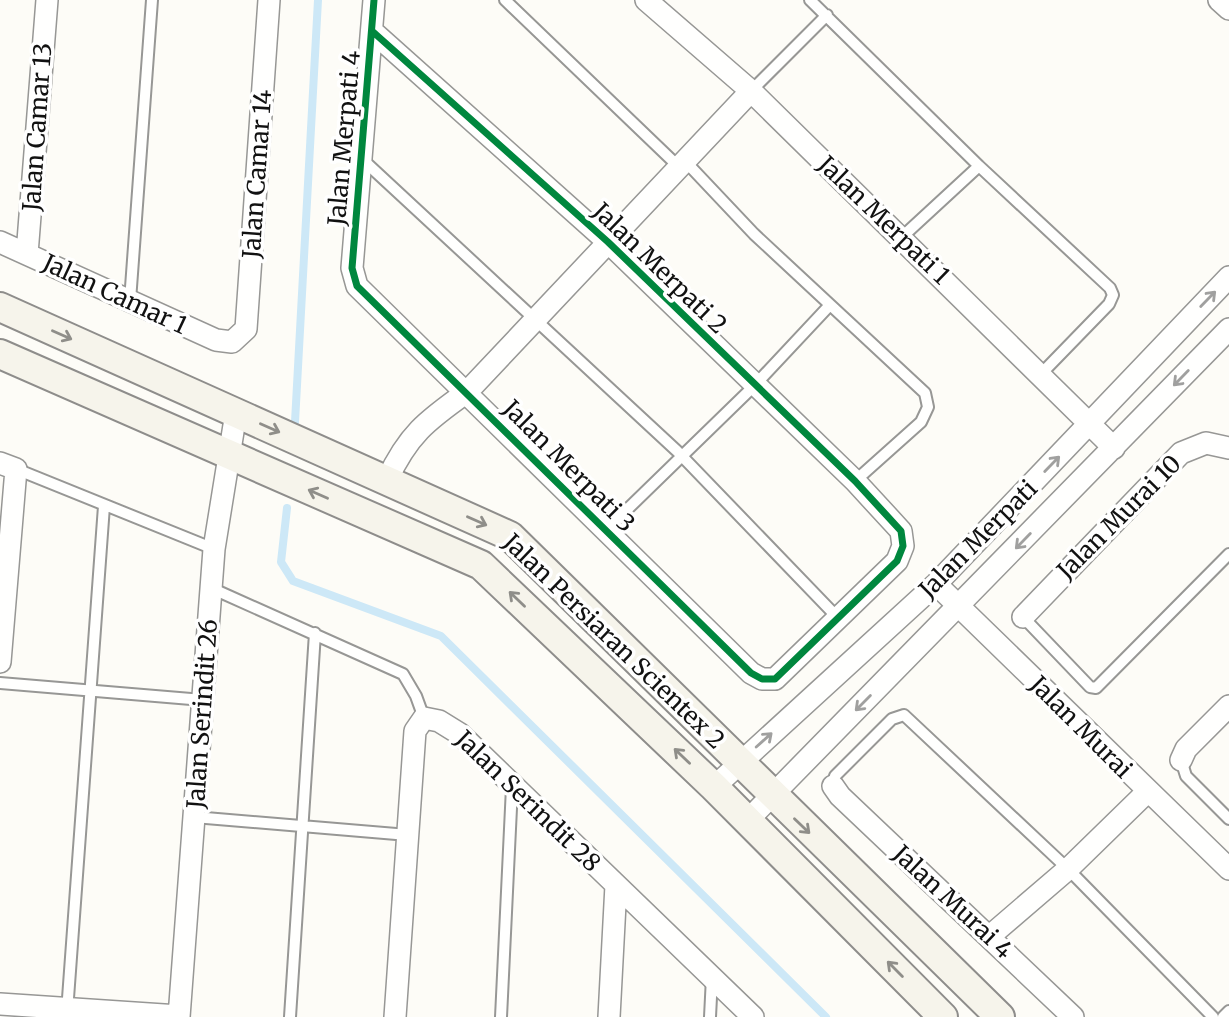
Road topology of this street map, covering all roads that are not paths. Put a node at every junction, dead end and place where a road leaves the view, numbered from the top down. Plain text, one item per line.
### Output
1 (47, 0) edge
2 (152, 0) edge
3 (270, 0) edge
4 (374, 0) edge
5 (505, 0) edge
6 (646, 0) edge
7 (810, 0) edge
8 (1219, 0) edge
9 (1229, 9) edge
10 (827, 15) junction
11 (372, 32) junction
12 (751, 91) junction
13 (362, 159) junction
14 (682, 164) junction
15 (979, 166) junction
16 (902, 237) junction
17 (0, 242) edge
18 (608, 242) junction
19 (27, 254) junction
20 (1229, 277) edge
21 (353, 279) joint
22 (130, 301) junction
23 (829, 306) junction
24 (0, 307) edge
25 (537, 318) junction
26 (1229, 329) edge
27 (232, 342) joint
28 (0, 354) edge
29 (1041, 374) junction
30 (754, 386) junction
31 (467, 392) junction
32 (236, 413) junction
33 (1091, 424) junction
34 (1114, 448) junction
35 (1229, 448) edge
36 (229, 455) junction
37 (682, 456) junction
38 (8, 466) edge
39 (387, 481) junction
40 (855, 481) junction
41 (104, 506) junction
42 (606, 530) junction
43 (214, 549) junction
44 (1229, 554) edge
45 (936, 584) junction
46 (211, 588) junction
47 (960, 607) junction
48 (1023, 617) joint
49 (838, 618) junction
50 (315, 633) junction
51 (0, 662) edge
52 (0, 683) edge
53 (91, 691) junction
54 (203, 700) junction
55 (1229, 706) edge
56 (424, 719) junction
57 (1181, 760) joint
58 (740, 762) junction
59 (512, 785) junction
60 (833, 786) joint
61 (714, 787) junction
62 (1147, 792) junction
63 (771, 796) junction
64 (194, 817) junction
65 (1229, 819) edge
66 (748, 820) junction
67 (303, 827) junction
68 (408, 835) junction
69 (1068, 869) junction
70 (1229, 869) edge
71 (616, 885) junction
72 (990, 936) junction
73 (712, 977) junction
74 (0, 1004) edge
75 (1229, 1011) edge
76 (67, 1013) edge
77 (179, 1017) edge
78 (192, 1017) edge
79 (290, 1017) edge
80 (396, 1017) edge
81 (501, 1017) edge
82 (610, 1017) edge
83 (710, 1017) edge
84 (753, 1017) edge
85 (943, 1017) edge
86 (1000, 1017) edge
87 (1073, 1017) edge
88 (1213, 1017) edge
89 (1223, 1017) edge

1 - 19 street, Jalan Camar 13
2 - 22 lane
3 - 27 street, Jalan Camar 14
4 - 11 street, Jalan Merpati 4
5 - 14 lane
6 - 12 street, Jalan Merpati 1
7 - 10 lane
8 - 9 street
10 - 12 lane
10 - 15 lane
11 - 13 street, Jalan Merpati 4
11 - 18 street, Jalan Merpati 2
12 - 14 street
12 - 16 street, Jalan Merpati 1
13 - 21 street, Jalan Merpati 4
13 - 25 lane
14 - 18 street
14 - 23 lane
15 - 16 lane
15 - 29 lane
16 - 29 street, Jalan Merpati 1
17 - 19 street, Jalan Camar 1
18 - 25 street
18 - 30 street, Jalan Merpati 2
19 - 22 street, Jalan Camar 1
33 -> 20 street, Jalan Merpati
21 - 31 street, Jalan Merpati 3
22 - 27 street, Jalan Camar 1
23 - 30 lane
23 - 40 lane
24 -> 32 street, Jalan Persiaran Scientex 2
25 - 31 street
25 - 37 lane
26 -> 34 street, Jalan Merpati
28 - 36 street, Jalan Persiaran Scientex 2
29 - 33 street, Jalan Merpati 1
30 - 37 lane
30 - 40 street, Jalan Merpati 2
31 - 39 street
31 - 42 street, Jalan Merpati 3
32 - 36 street, Jalan Serindit 26
32 -> 39 street, Jalan Persiaran Scientex 2
33 - 34 street, Jalan Merpati 1
45 -> 33 street, Jalan Merpati
34 -> 47 street, Jalan Merpati
35 - 48 street, Jalan Murai 10
36 - 43 street, Jalan Serindit 26
61 -> 36 street, Jalan Persiaran Scientex 2
37 - 42 lane
37 - 49 lane
38 - 41 lane
38 - 51 street
39 -> 58 street, Jalan Persiaran Scientex 2
40 - 49 street, Jalan Merpati 2
41 - 43 lane
41 - 53 lane
42 - 49 street, Jalan Merpati 3
43 - 46 street, Jalan Serindit 26
44 - 48 lane
45 - 47 street, Jalan Murai
58 -> 45 street, Jalan Merpati
46 - 50 lane
46 - 54 street, Jalan Serindit 26
47 - 62 street, Jalan Murai
47 -> 63 street, Jalan Merpati
50 - 56 lane
50 - 67 lane
52 - 53 lane
53 - 54 lane
53 - 76 lane
54 - 64 street, Jalan Serindit 26
55 - 57 street
56 - 59 street, Jalan Serindit 28
56 - 68 street, Jalan Serindit 28
57 - 65 lane
58 - 61 street, Jalan Merpati
58 - 63 street, Jalan Persiaran Scientex 2
59 - 71 street, Jalan Serindit 28
59 - 81 lane
60 - 69 lane
60 - 72 street, Jalan Murai 4
61 - 66 street, Jalan Persiaran Scientex 2
62 - 69 street
62 - 70 street, Jalan Murai
63 - 66 street, Jalan Merpati
63 -> 86 street, Jalan Persiaran Scientex 2
64 - 67 lane
64 - 77 street, Jalan Serindit 26
85 -> 66 street, Jalan Persiaran Scientex 2
67 - 68 lane
67 - 79 lane
68 - 80 street, Jalan Serindit 28
69 - 72 street
69 - 88 lane
71 - 73 street, Jalan Serindit 28
71 - 82 street
72 - 87 street, Jalan Murai 4
73 - 83 lane
73 - 84 street, Jalan Serindit 28
74 - 76 street
75 - 89 lane
76 - 77 street
77 - 78 lane

